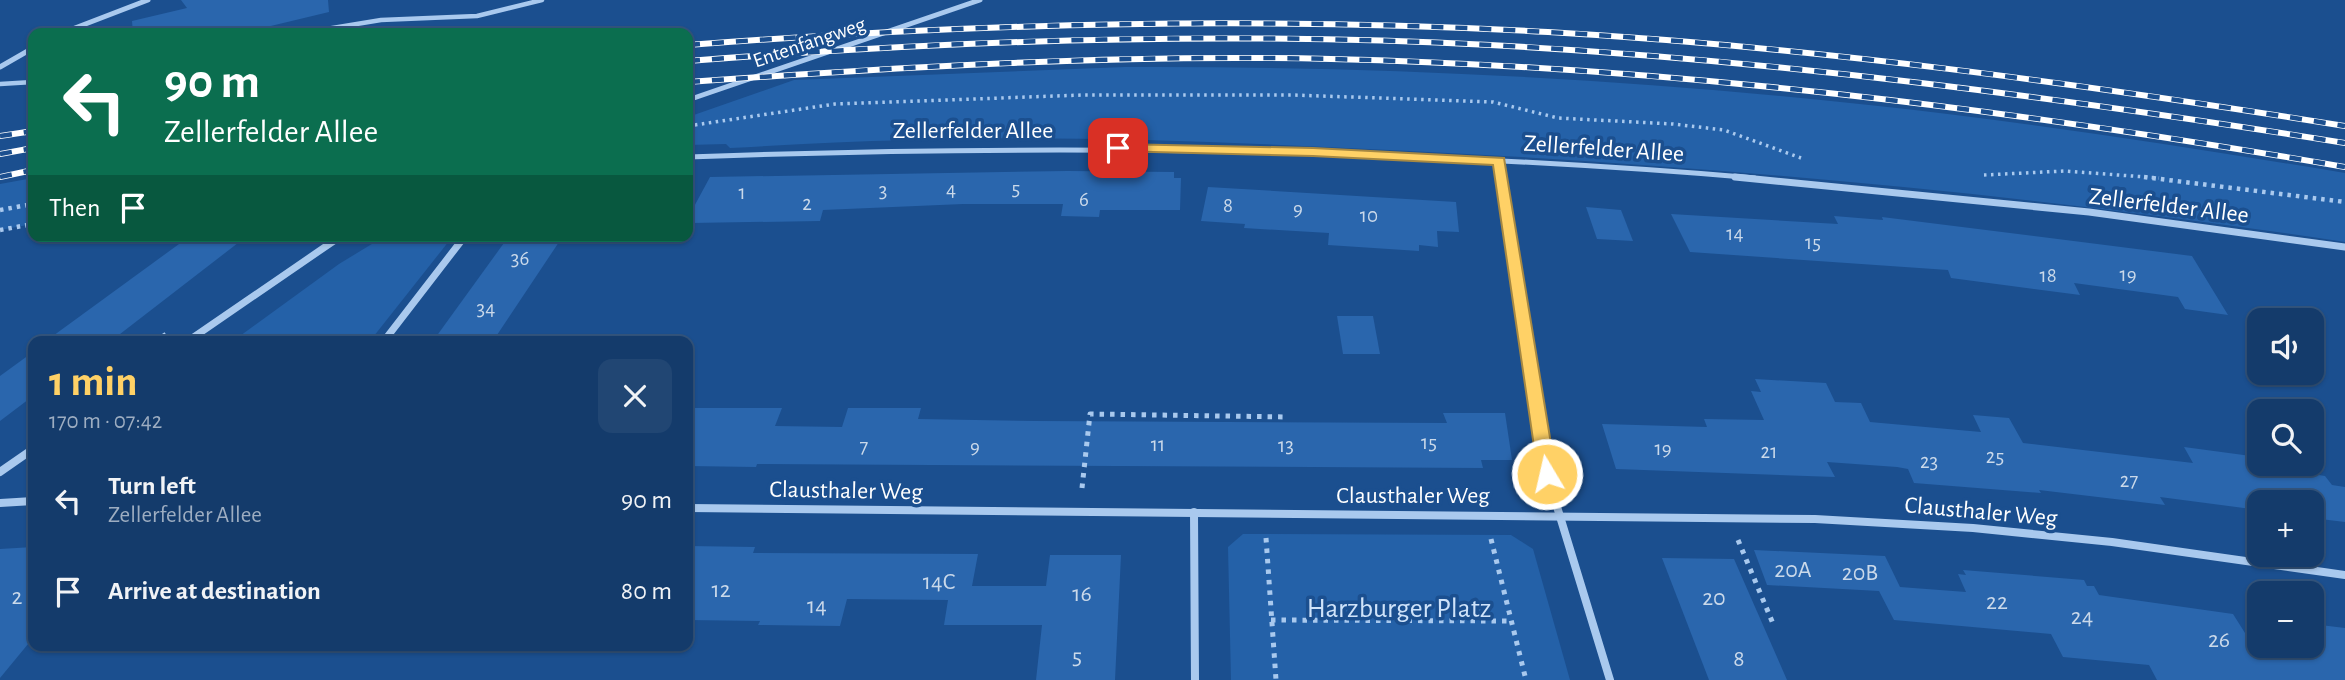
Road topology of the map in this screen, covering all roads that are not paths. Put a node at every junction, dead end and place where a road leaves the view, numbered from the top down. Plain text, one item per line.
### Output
1 (148, 0) edge
2 (542, 0) edge
3 (980, 0) edge
4 (75, 28) edge
5 (332, 28) edge
6 (28, 51) edge
7 (0, 67) edge
8 (28, 82) edge
9 (0, 83) edge
10 (693, 98) edge
11 (693, 157) edge
12 (1499, 161) junction
13 (332, 242) edge
14 (460, 242) edge
15 (2345, 247) edge
16 (195, 336) edge
17 (388, 336) edge
18 (28, 452) edge
19 (0, 472) edge
20 (28, 501) edge
21 (0, 503) edge
22 (693, 508) edge
23 (1194, 512) junction
24 (1559, 515) junction
25 (2345, 575) edge
26 (1195, 680) edge
27 (1610, 680) edge

1 - 4 street
2 - 5 lane
3 - 10 street, Entenfangweg
6 - 7 street
8 - 9 lane
11 - 12 street, Zellerfelder Allee
12 - 15 street, Zellerfelder Allee
12 - 24 street
13 - 16 street
14 - 17 street
18 - 19 street
20 - 21 street
22 - 23 street, Clausthaler Weg
23 - 24 street, Clausthaler Weg
23 - 26 street
24 - 25 street, Clausthaler Weg
24 - 27 street

